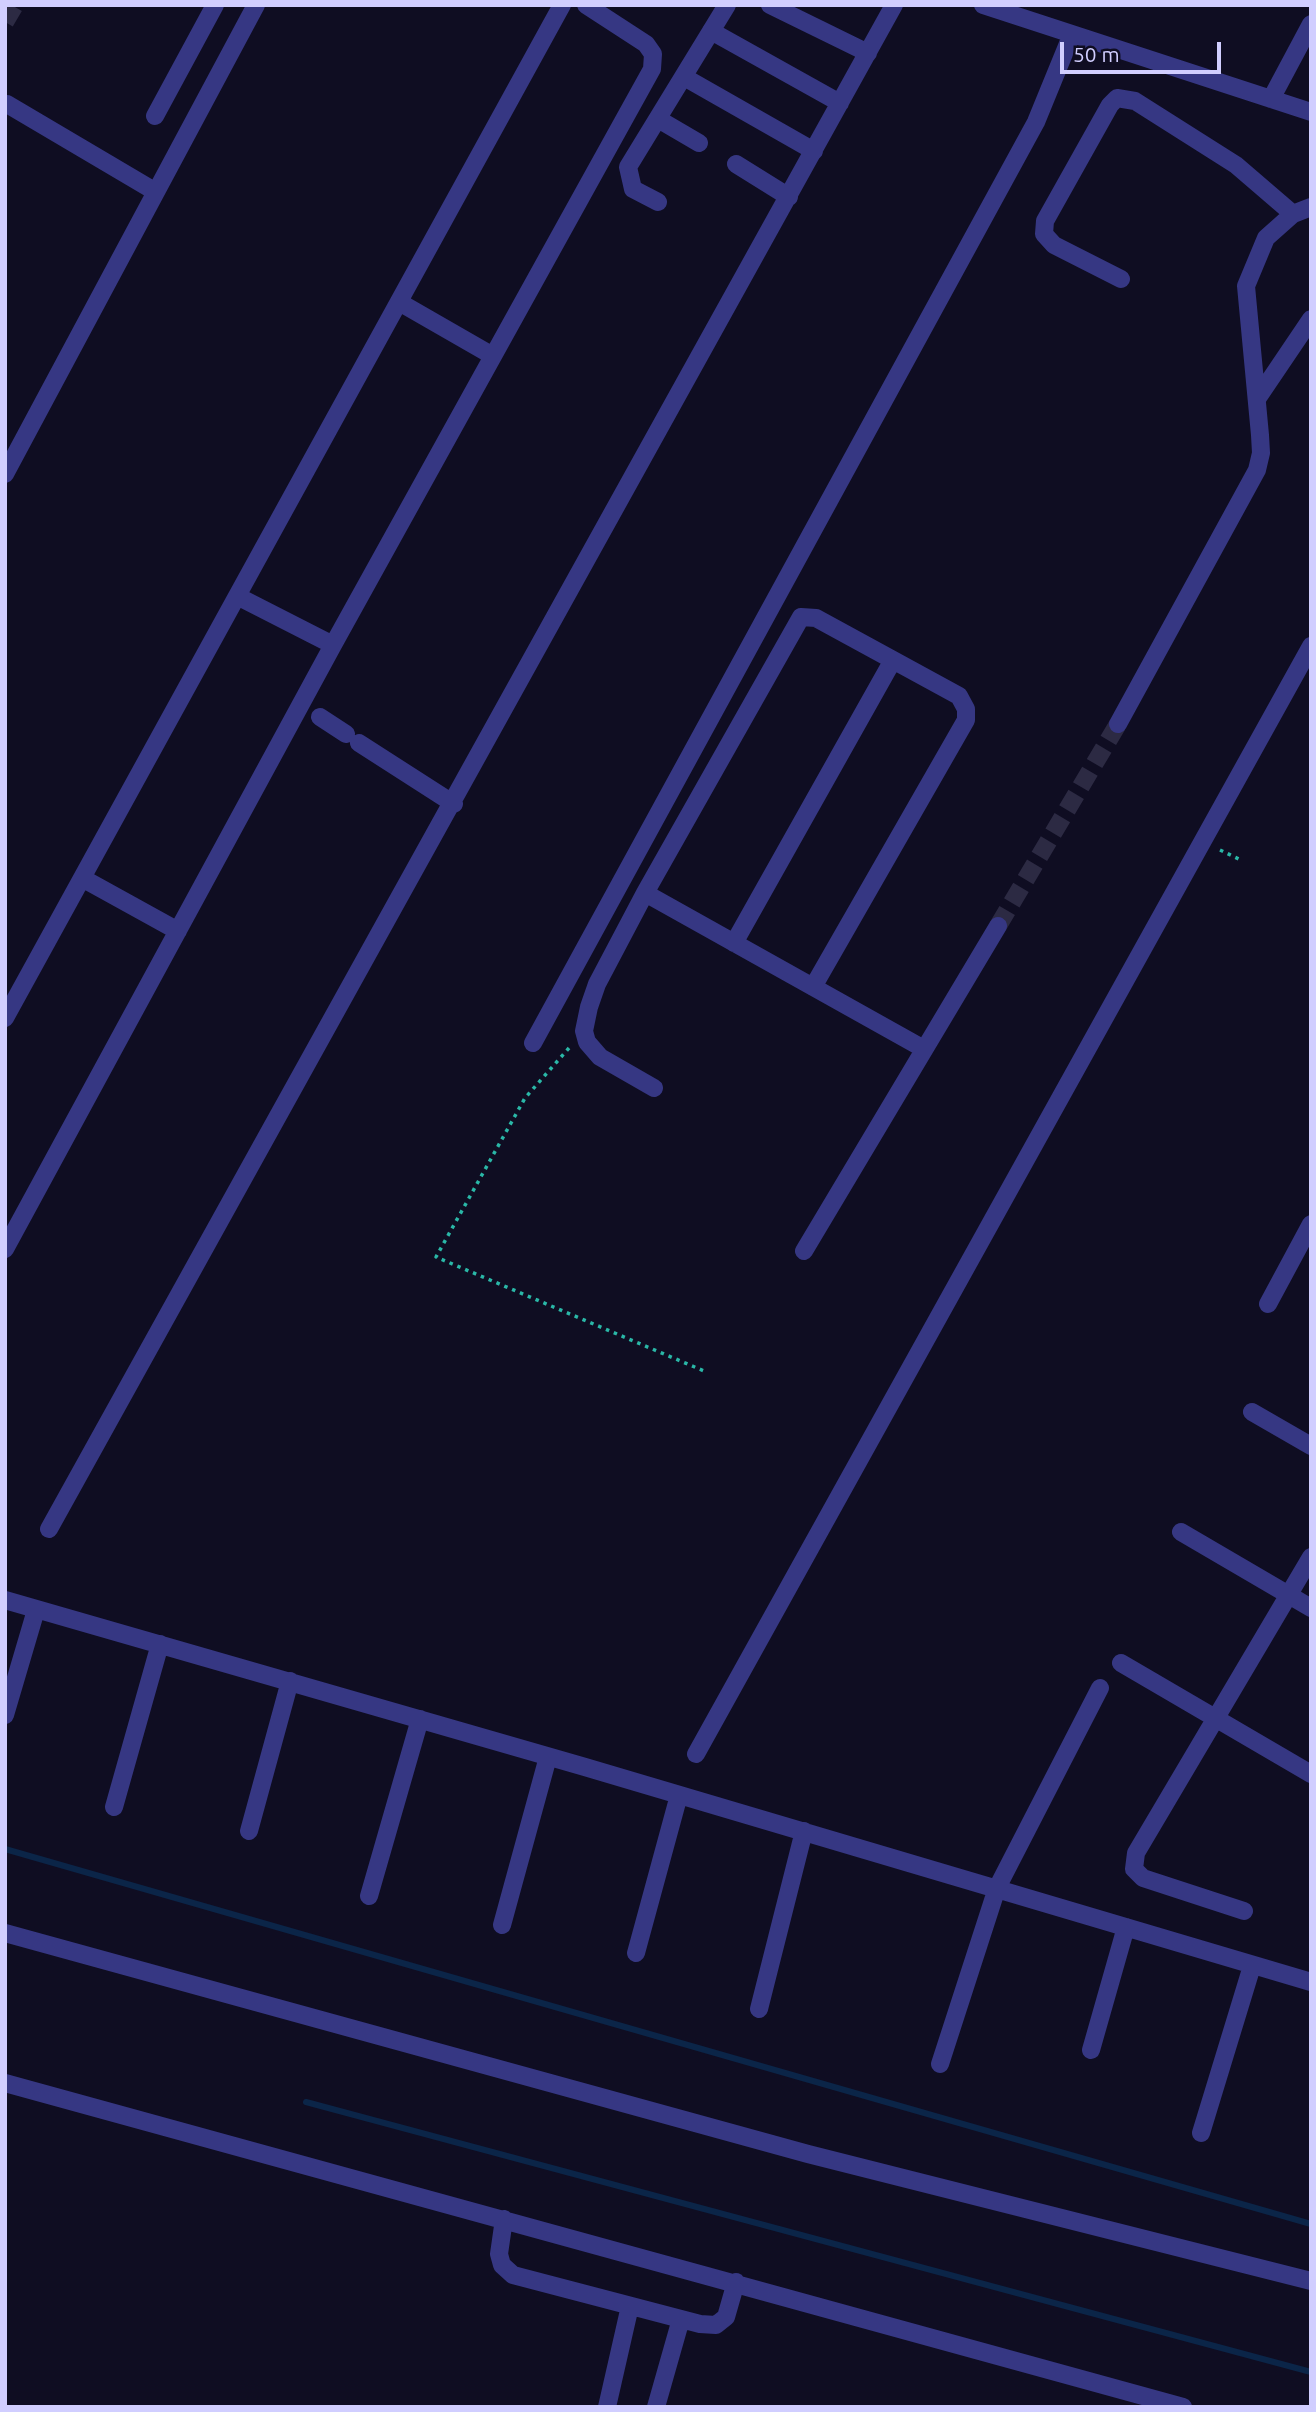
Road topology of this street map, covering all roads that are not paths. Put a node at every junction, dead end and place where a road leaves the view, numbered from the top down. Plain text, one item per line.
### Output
1 (215, 5) edge
2 (256, 5) edge
3 (562, 5) edge
4 (586, 5) edge
5 (727, 5) edge
6 (770, 5) edge
7 (894, 5) edge
8 (983, 5) edge
9 (1019, 10) edge
10 (1311, 24) edge
11 (711, 31) junction
12 (1072, 34) junction
13 (868, 53) junction
14 (684, 77) junction
15 (1271, 99) junction
16 (840, 103) junction
17 (7, 104) dead end
18 (1311, 112) edge
19 (155, 116) dead end
20 (658, 119) junction
21 (699, 143) dead end
22 (814, 150) junction
23 (736, 164) dead end
24 (156, 192) junction
25 (789, 197) junction
26 (658, 202) dead end
27 (1311, 207) edge
28 (1293, 214) junction
29 (1121, 279) dead end
30 (400, 302) junction
31 (1311, 319) edge
32 (1303, 346) edge
33 (493, 356) junction
34 (1257, 399) junction
35 (5, 474) edge
36 (237, 596) junction
37 (333, 645) junction
38 (1311, 646) edge
39 (892, 660) junction
40 (320, 717) dead end
41 (1118, 724) tunnel mouth
42 (454, 804) junction
43 (82, 878) junction
44 (645, 893) junction
45 (999, 926) tunnel mouth
46 (178, 931) junction
47 (734, 943) junction
48 (813, 987) junction
49 (5, 1018) edge
50 (533, 1042) dead end
51 (924, 1049) junction
52 (654, 1088) dead end
53 (11, 1224) edge
54 (1311, 1224) edge
55 (5, 1249) edge
56 (804, 1251) dead end
57 (1268, 1304) dead end
58 (1252, 1412) dead end
59 (1311, 1446) edge
60 (49, 1529) dead end
61 (1181, 1532) dead end
62 (1311, 1557) edge
63 (1289, 1595) junction
64 (5, 1600) edge
65 (1311, 1608) edge
66 (36, 1609) junction
67 (160, 1644) junction
68 (1121, 1663) dead end
69 (290, 1681) junction
70 (1100, 1688) dead end
71 (5, 1715) edge
72 (419, 1719) junction
73 (1216, 1720) junction
74 (696, 1754) dead end
75 (548, 1757) junction
76 (1311, 1774) edge
77 (679, 1794) junction
78 (114, 1807) dead end
79 (249, 1831) dead end
80 (804, 1831) junction
81 (997, 1888) junction
82 (369, 1896) dead end
83 (1244, 1911) dead end
84 (502, 1925) dead end
85 (1126, 1927) junction
86 (5, 1933) edge
87 (636, 1953) dead end
88 (1252, 1966) junction
89 (1311, 1982) edge
90 (759, 2009) dead end
91 (1091, 2050) dead end
92 (940, 2063) dead end
93 (5, 2083) edge
94 (1201, 2133) dead end
95 (504, 2219) junction
96 (1311, 2281) edge
97 (736, 2282) junction
98 (630, 2306) junction
99 (681, 2319) junction
100 (607, 2407) edge
101 (656, 2407) edge
102 (1182, 2407) edge

1 - 19 street
2 - 24 street
3 - 30 street
4 - 33 street
5 - 11 street
6 - 13 street
7 - 13 street
8 - 9 street
9 - 12 street
10 - 15 street
11 - 14 street
11 - 16 street
12 - 15 street
12 - 50 street
13 - 16 street
14 - 20 street
14 - 22 street
15 - 18 street
16 - 22 street
17 - 24 street
20 - 21 street
20 - 26 street
22 - 25 street
23 - 25 street
24 - 35 street
25 - 42 street
27 - 28 street
28 - 29 street
28 - 34 street
30 - 33 street
30 - 36 street
31 - 32 street
32 - 34 street
33 - 37 street
34 - 41 street
36 - 37 street
36 - 43 street
37 - 46 street
38 - 74 street
39 - 44 street
39 - 47 street
39 - 48 street
40 - 42 street
42 - 60 street
43 - 46 street
43 - 49 street
44 - 47 street
44 - 52 street
45 - 51 street
46 - 53 street
47 - 48 street
48 - 51 street
51 - 56 street
53 - 55 street
54 - 57 street
58 - 59 street
61 - 63 street
62 - 63 street
63 - 65 street
63 - 73 street
64 - 66 street
66 - 67 street
66 - 71 street
67 - 69 street
67 - 78 street
68 - 73 street
69 - 72 street
69 - 79 street
70 - 81 street
72 - 75 street
72 - 82 street
73 - 76 street
73 - 83 street
75 - 77 street
75 - 84 street
77 - 80 street
77 - 87 street
80 - 81 street
80 - 90 street
81 - 85 street
81 - 92 street
85 - 88 street
85 - 91 street
86 - 96 street
88 - 89 street
88 - 94 street
93 - 95 street
95 - 97 street
95 - 98 street
97 - 99 street
97 - 102 street
98 - 99 street
98 - 100 street
99 - 101 street

